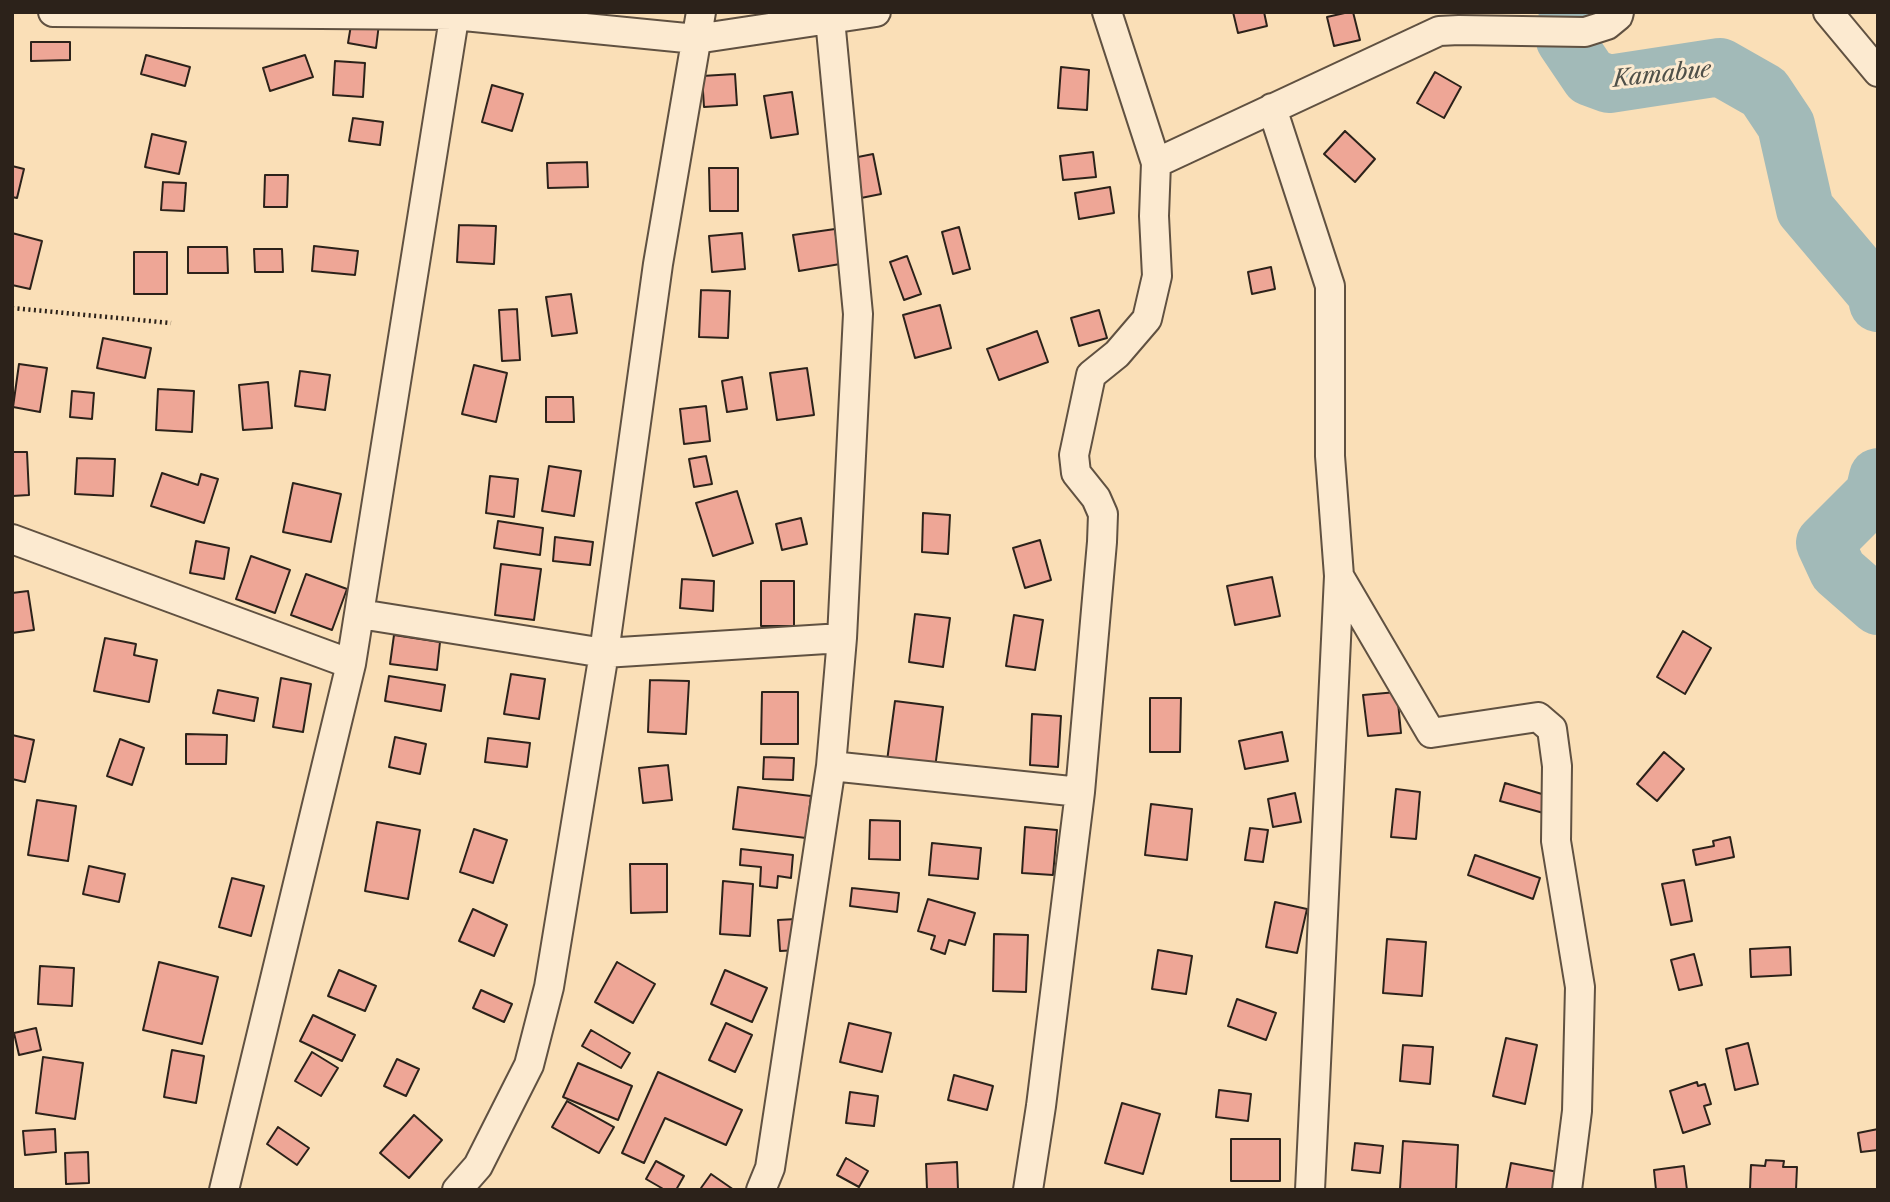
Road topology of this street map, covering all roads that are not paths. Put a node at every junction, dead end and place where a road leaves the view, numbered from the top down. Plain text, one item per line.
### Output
1 (53, 12) edge
2 (876, 12) edge
3 (1107, 12) edge
4 (1619, 12) edge
5 (1828, 12) edge
6 (455, 14) edge
7 (830, 19) junction
8 (698, 26) edge
9 (1878, 72) edge
10 (1272, 108) junction
11 (1156, 163) junction
12 (12, 539) edge
13 (1339, 576) junction
14 (360, 614) junction
15 (842, 638) junction
16 (604, 653) junction
17 (351, 664) junction
18 (831, 766) junction
19 (1080, 792) junction
20 (224, 1190) edge
21 (457, 1190) edge
22 (761, 1190) edge
23 (1028, 1190) edge
24 (1310, 1190) edge
25 (1567, 1190) edge

1 - 6 street
2 - 7 street
3 - 11 street
4 - 10 street
5 - 9 street
6 - 8 street
6 - 14 street
7 - 8 street
7 - 15 street
8 - 16 street
10 - 11 street
10 - 13 street
11 - 19 street
12 - 17 street
13 - 24 street
13 - 25 street
14 - 16 street
14 - 17 street
15 - 16 street
15 - 18 street
16 - 21 street
17 - 20 street
18 - 19 street
18 - 22 street
19 - 23 street

